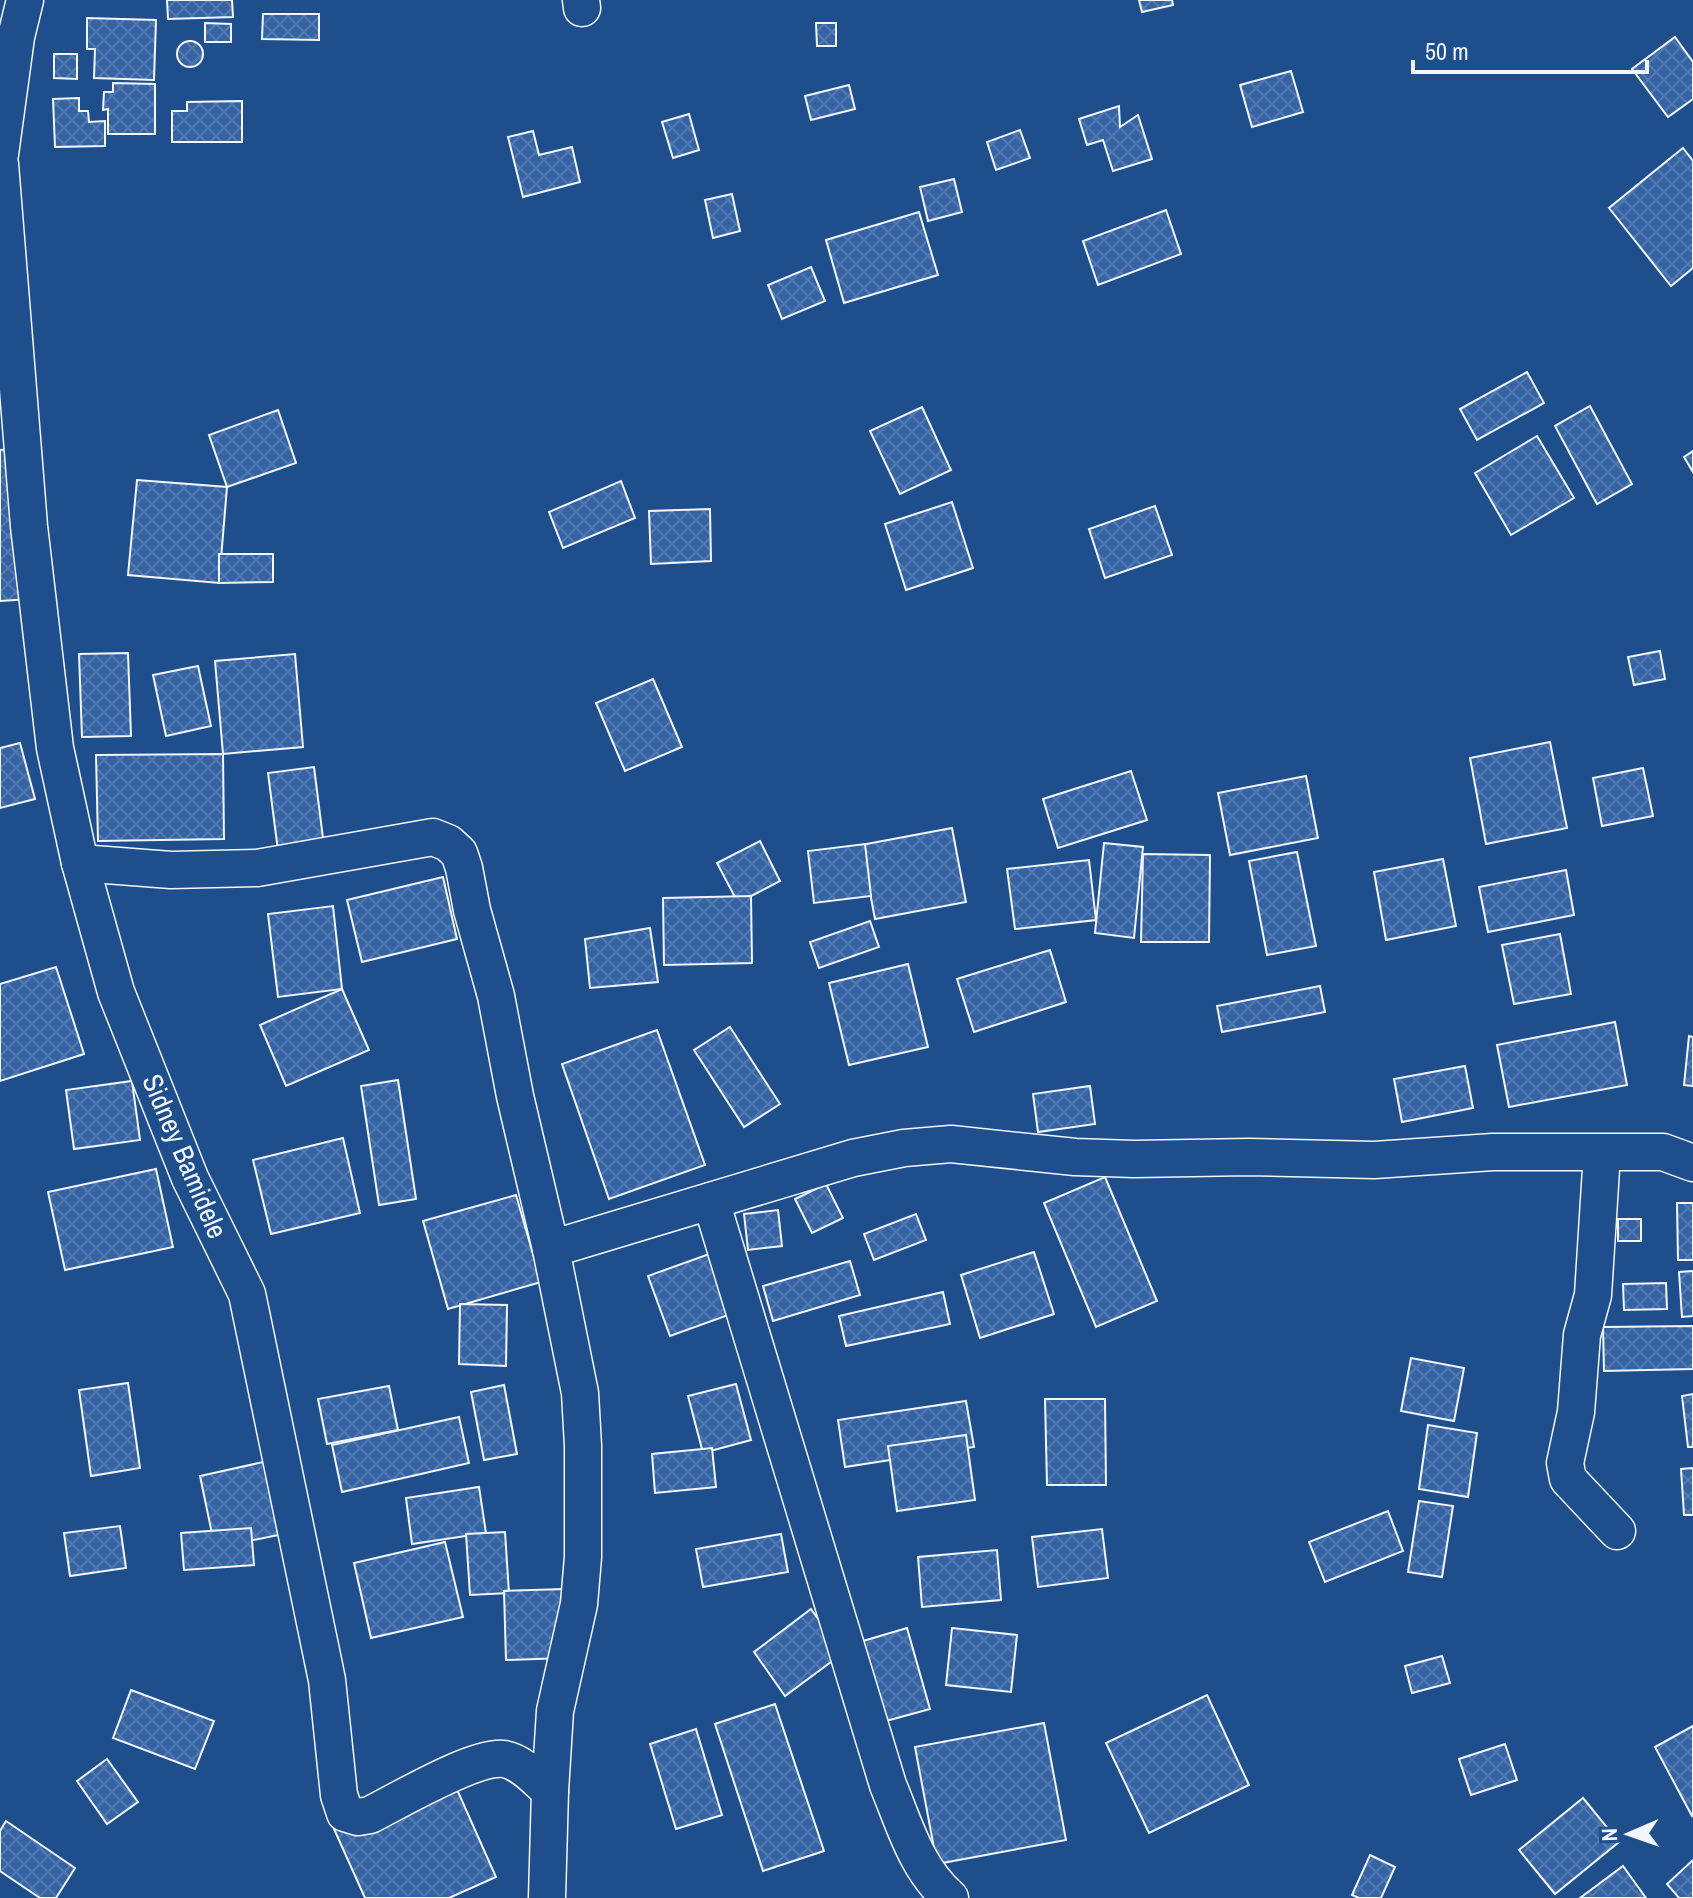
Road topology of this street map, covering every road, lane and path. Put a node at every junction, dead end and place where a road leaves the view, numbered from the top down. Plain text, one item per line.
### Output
1 (25, 0) edge
2 (0, 154) edge
3 (0, 164) edge
4 (80, 863) junction
5 (1602, 1153) junction
6 (1693, 1163) edge
7 (711, 1201) junction
8 (551, 1249) junction
9 (1617, 1531) dead end
10 (550, 1791) junction
11 (547, 1898) edge
12 (950, 1898) edge

1 - 2 street
3 - 4 street, Sidney Bamidele
4 - 8 street
4 - 10 street, Sidney Bamidele
5 - 6 street
5 - 7 street
5 - 9 street
7 - 8 street
7 - 12 street
8 - 10 street
10 - 11 street

